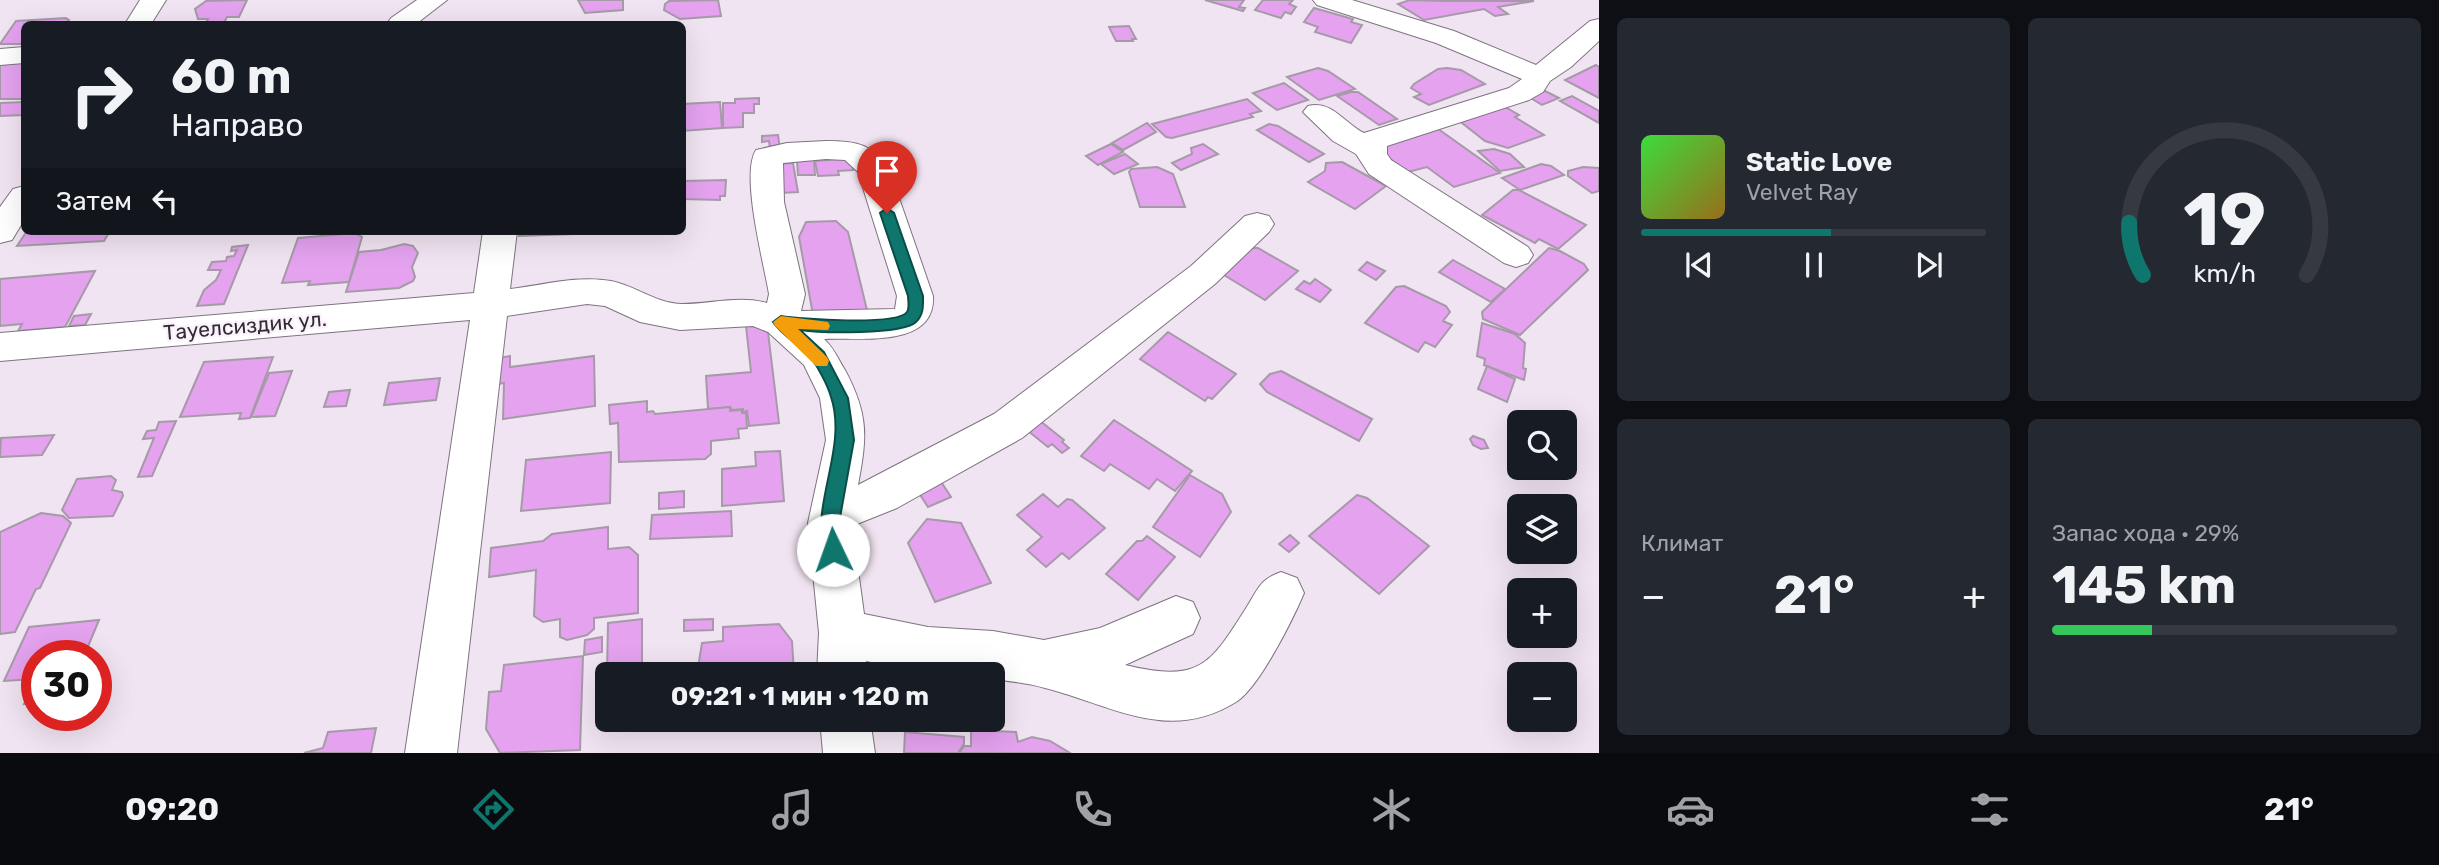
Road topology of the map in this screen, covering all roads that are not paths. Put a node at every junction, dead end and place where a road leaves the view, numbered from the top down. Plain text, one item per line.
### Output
1 (153, 0) edge
2 (434, 0) edge
3 (1326, 0) edge
4 (140, 21) edge
5 (404, 21) edge
6 (1599, 27) edge
7 (21, 55) edge
8 (0, 57) edge
9 (1538, 76) junction
10 (1318, 112) dead end
11 (1370, 149) junction
12 (21, 200) edge
13 (1257, 224) dead end
14 (0, 232) edge
15 (500, 235) edge
16 (1516, 255) dead end
17 (491, 305) junction
18 (781, 322) junction
19 (0, 347) edge
20 (832, 514) junction
21 (1281, 593) dead end
22 (1176, 618) dead end
23 (842, 653) edge
24 (1045, 664) junction
25 (847, 732) edge
26 (431, 753) edge
27 (849, 753) edge

1 - 4 street
2 - 5 street
3 - 9 street
6 - 9 street
7 - 8 street
9 - 11 street
10 - 11 street
11 - 16 street
12 - 14 street
13 - 20 street
15 - 17 street
17 - 18 street, Тауелсиздик ул.
17 - 19 street, Тауелсиздик ул.
17 - 26 street
18 - 18 street, Тауелсиздик ул.
18 - 20 street
20 - 23 street
21 - 24 street
22 - 24 street
23 - 24 street
25 - 27 street

